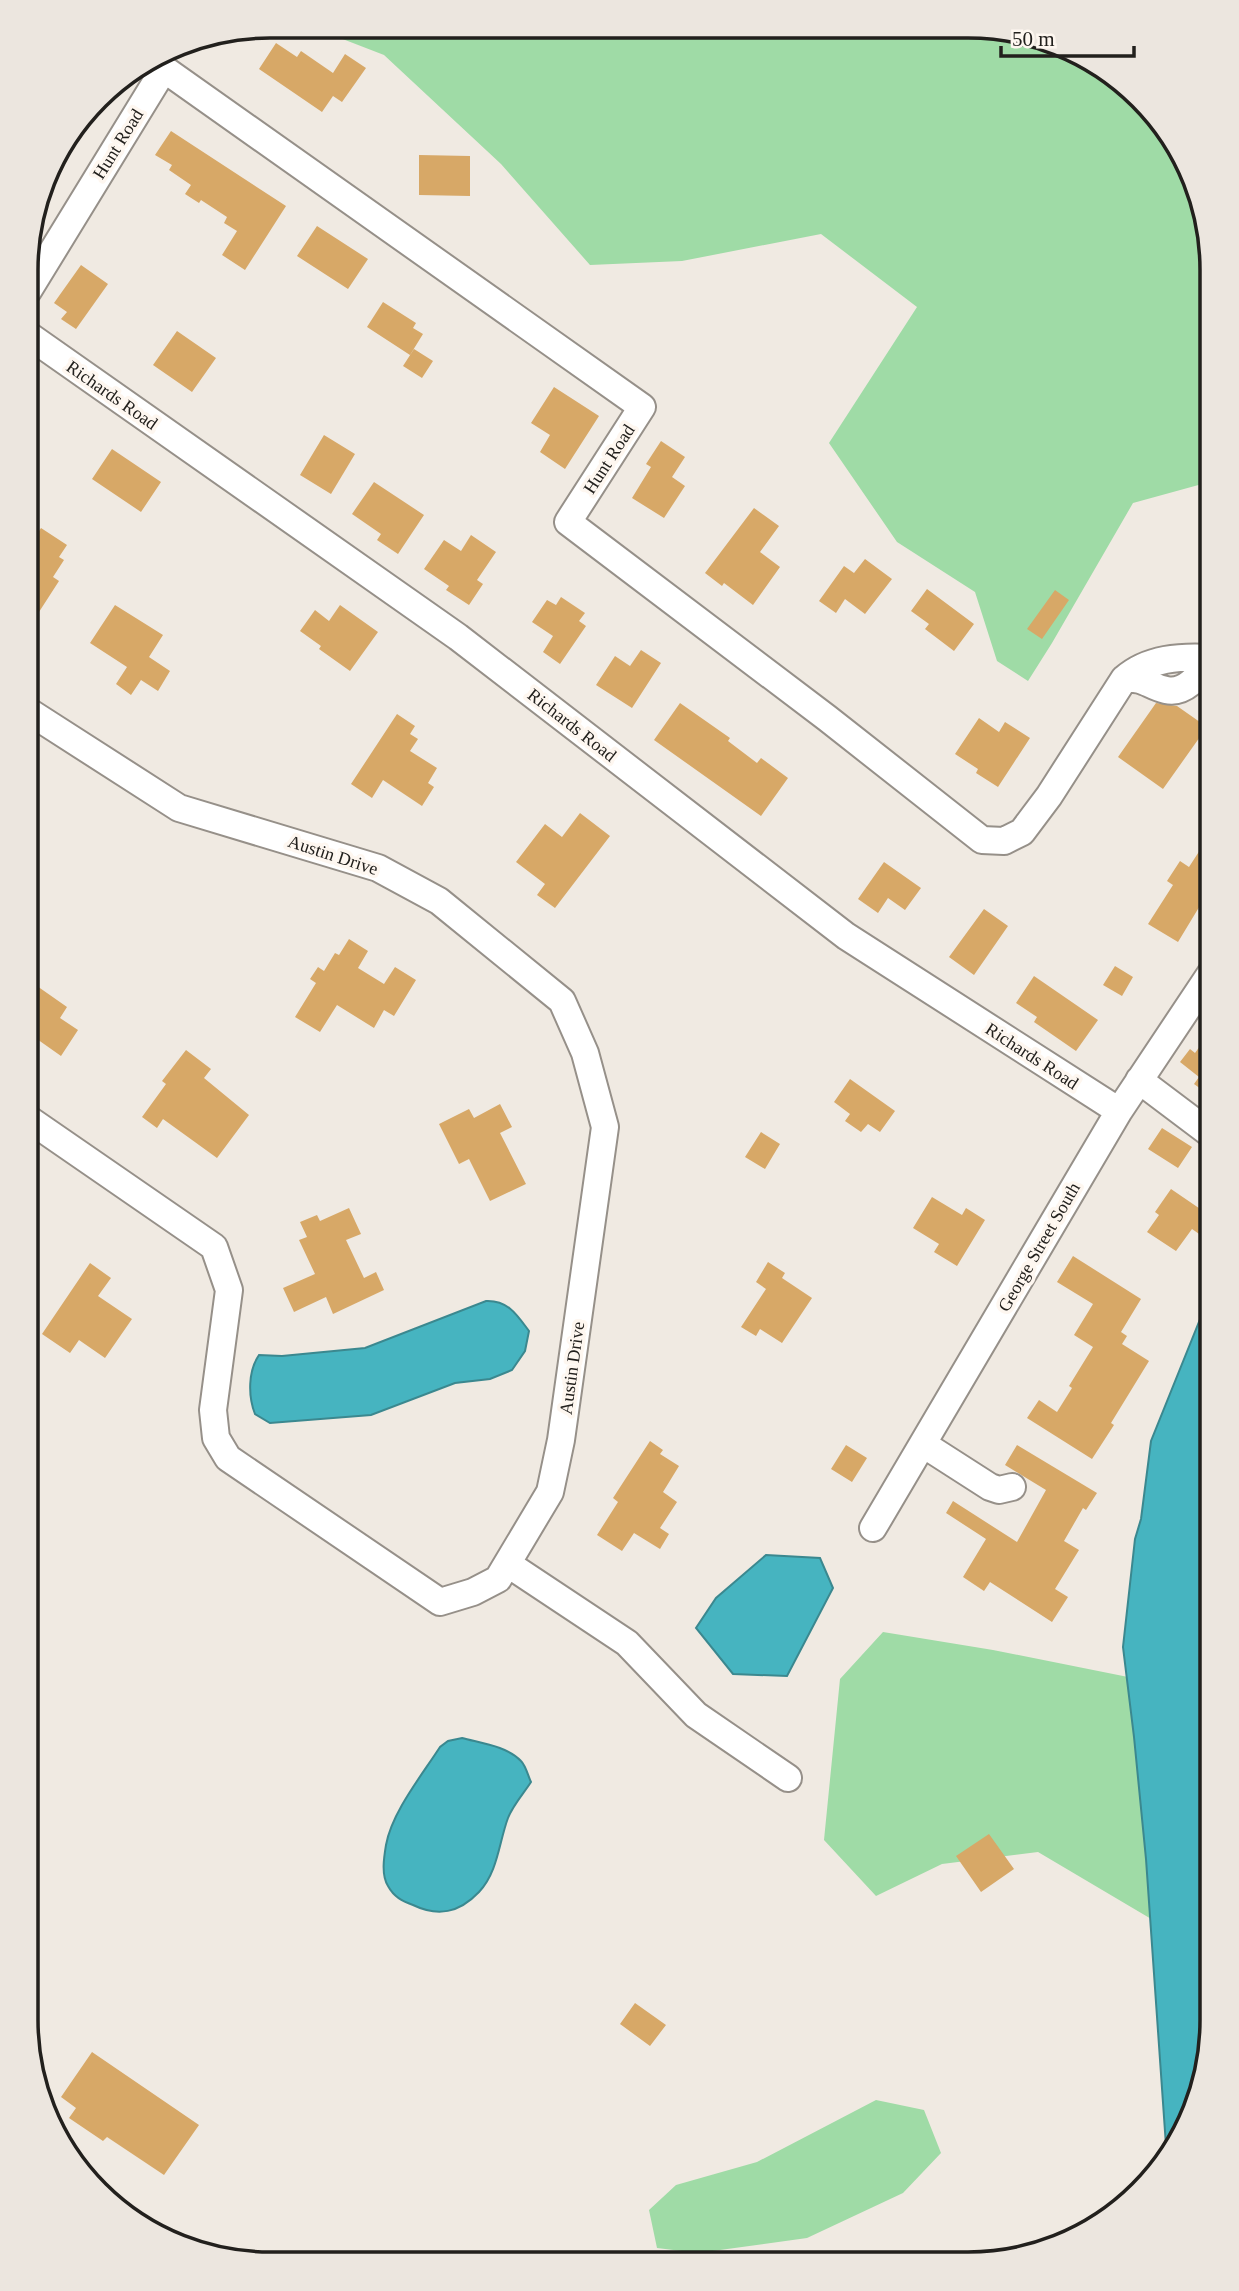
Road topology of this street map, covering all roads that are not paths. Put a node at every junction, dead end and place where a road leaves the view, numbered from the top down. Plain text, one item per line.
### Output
1 (38, 275) edge
2 (38, 342) edge
3 (1200, 672) edge
4 (38, 717) edge
5 (1200, 989) edge
6 (1139, 1080) junction
7 (1119, 1111) junction
8 (38, 1126) edge
9 (1200, 1126) edge
10 (923, 1444) junction
11 (1012, 1487) dead end
12 (873, 1528) dead end
13 (508, 1564) junction
14 (788, 1778) dead end

1 - 3 street, Hunt Road
2 - 7 street, Richards Road
4 - 13 street, Austin Drive
5 - 6 street, George Street South
6 - 7 street, George Street South
6 - 9 street
7 - 10 street, George Street South
8 - 13 street, Austin Drive
10 - 11 street
10 - 12 street, George Street South
13 - 14 street

